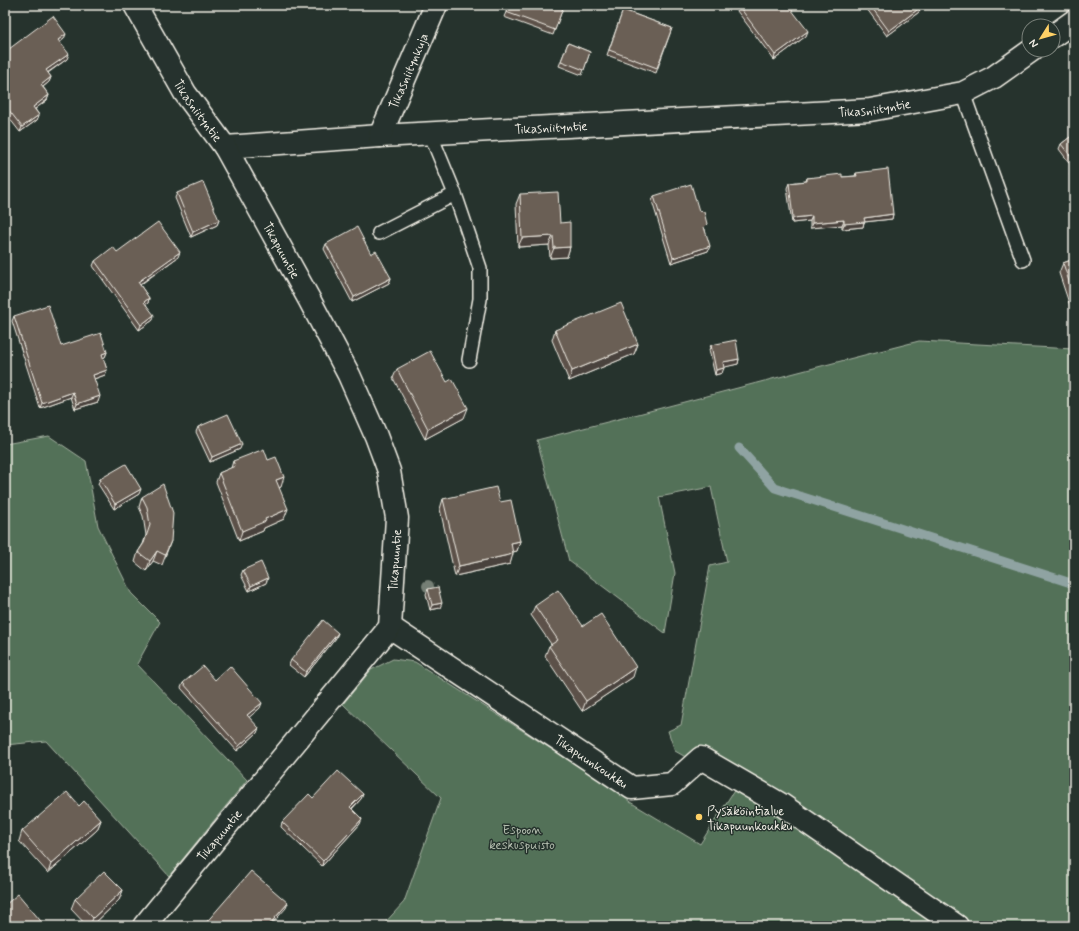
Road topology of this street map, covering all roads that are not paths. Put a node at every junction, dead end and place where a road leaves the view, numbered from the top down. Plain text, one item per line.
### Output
1 (135, 5) edge
2 (436, 5) edge
3 (1074, 21) edge
4 (1061, 30) edge
5 (1021, 58) edge
6 (963, 93) junction
7 (430, 134) junction
8 (380, 136) junction
9 (225, 147) junction
10 (455, 194) junction
11 (379, 233) dead end
12 (1023, 260) dead end
13 (469, 360) dead end
14 (390, 627) junction
15 (144, 926) edge
16 (957, 926) edge

1 - 9 street, Tikasniityntie
2 - 8 street, Tikasniitynkuja
3 - 4 street
5 - 6 street, Tikasniityntie
6 - 7 street, Tikasniityntie
6 - 12 lane
7 - 8 street, Tikasniityntie
7 - 10 lane
8 - 9 street, Tikasniityntie
9 - 14 street, Tikapuuntie
10 - 11 lane
10 - 13 lane
14 - 15 street, Tikapuuntie
14 - 16 street, Tikapuunkoukku

